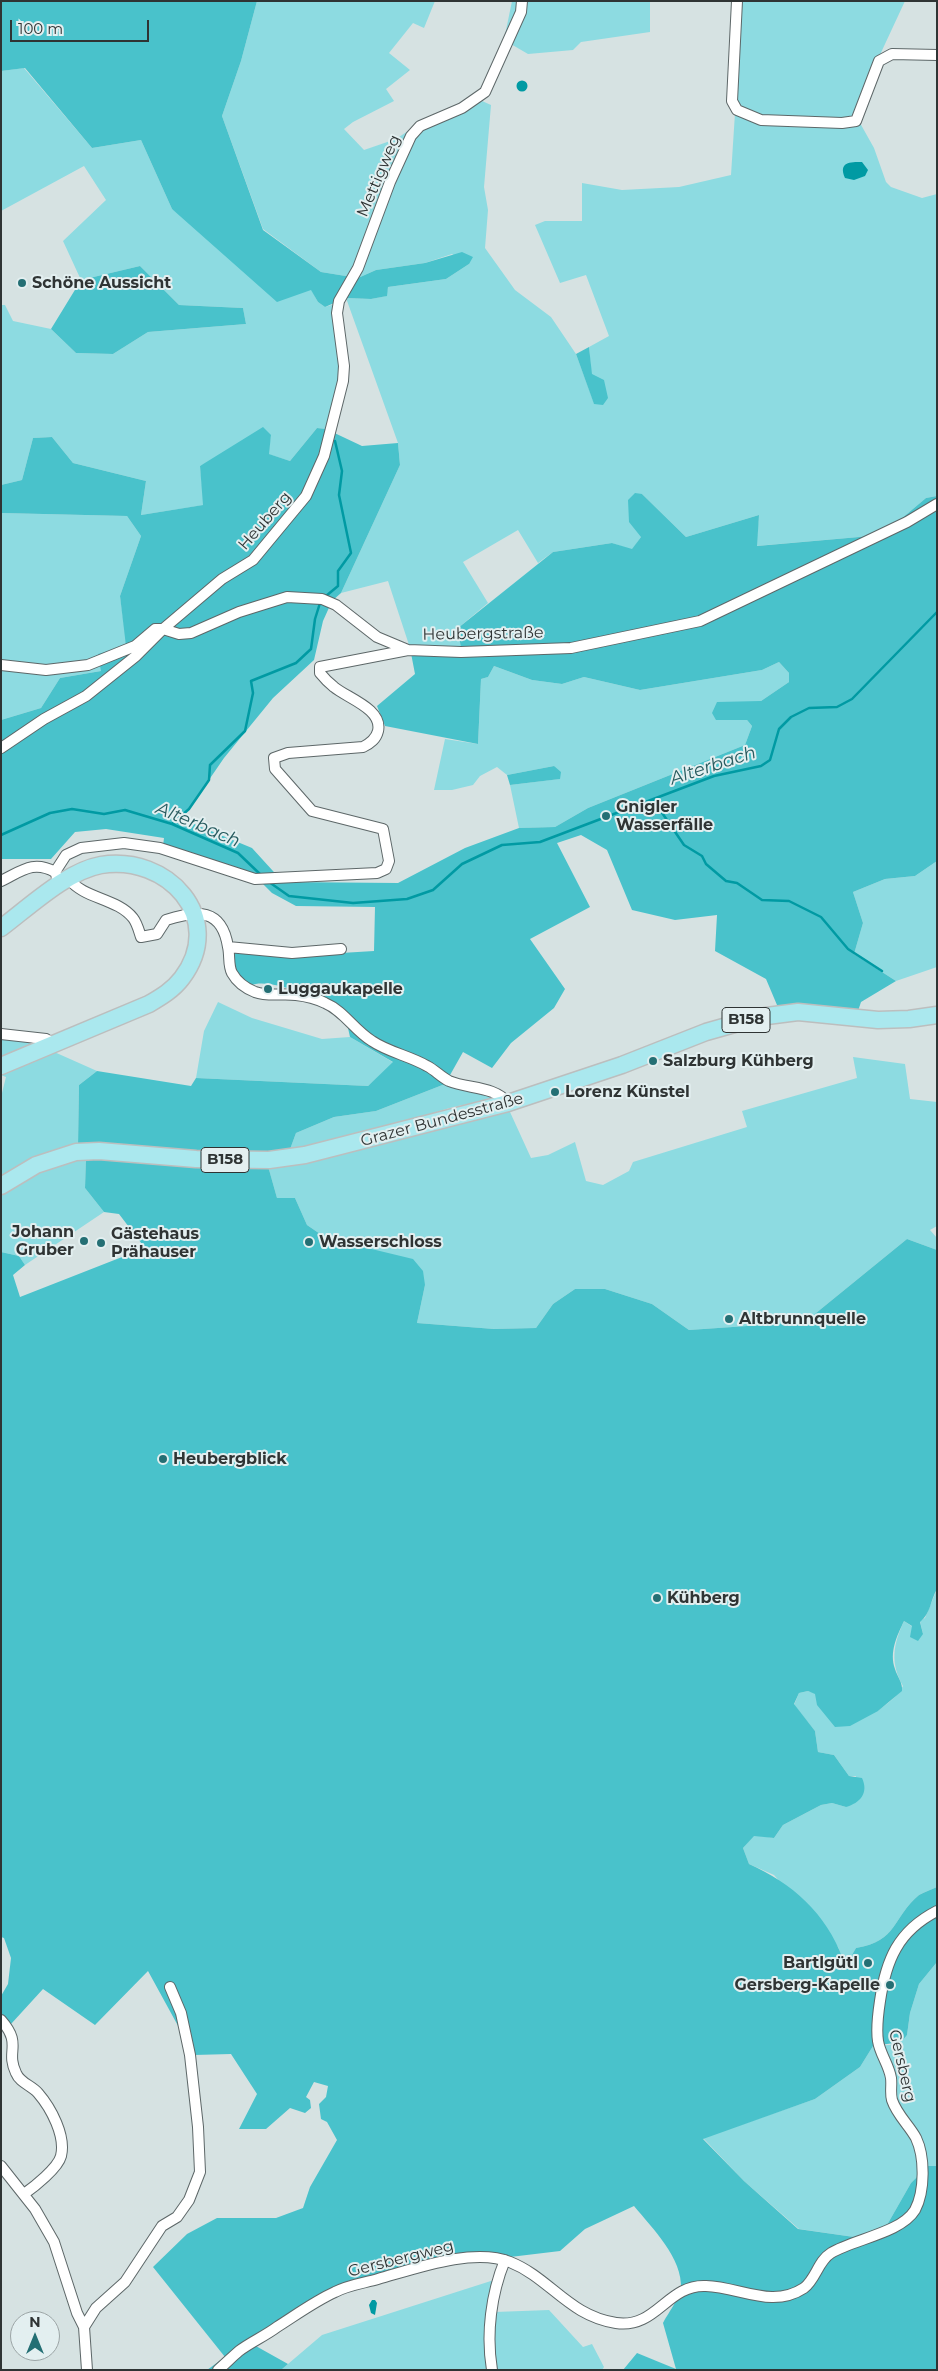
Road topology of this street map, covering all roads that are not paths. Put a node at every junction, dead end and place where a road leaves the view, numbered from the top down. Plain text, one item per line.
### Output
1 (522, 1) edge
2 (737, 1) edge
3 (937, 55) edge
4 (347, 287) joint
5 (937, 504) edge
6 (163, 629) junction
7 (408, 650) junction
8 (1, 665) edge
9 (1, 748) edge
10 (62, 878) junction
11 (1, 881) edge
12 (194, 914) junction
13 (1, 928) edge
14 (228, 947) junction
15 (341, 949) dead end
16 (937, 1015) edge
17 (1, 1034) edge
18 (54, 1044) junction
19 (1, 1066) edge
20 (508, 1103) junction
21 (1, 1186) edge
22 (937, 1911) edge
23 (170, 1987) dead end
24 (1, 2020) edge
25 (1, 2166) edge
26 (24, 2194) junction
27 (861, 2239) joint
28 (505, 2260) junction
29 (84, 2327) junction
30 (87, 2370) edge
31 (218, 2370) edge
32 (492, 2370) edge

1 - 4 street, Mettigweg
2 - 3 street
4 - 6 street, Heuberg
5 - 7 street, Heubergstraße
6 - 7 street, Heubergstraße
6 - 8 street, Heuberg
6 - 9 street
7 - 10 street
10 - 11 street
10 - 12 main road
10 - 12 street
10 - 13 main road
12 - 14 street
12 - 18 main road
14 - 15 street
14 - 20 street
16 - 20 main road, Grazer Bundesstraße / B158
17 - 18 street
18 - 19 main road
20 - 21 main road, Grazer Bundesstraße / B158
22 - 27 street, Gersberg
23 - 29 street
24 - 26 street
25 - 26 street
26 - 29 street
27 - 28 street, Gersbergweg
28 - 31 street, Gersbergweg
28 - 32 street
29 - 30 street

